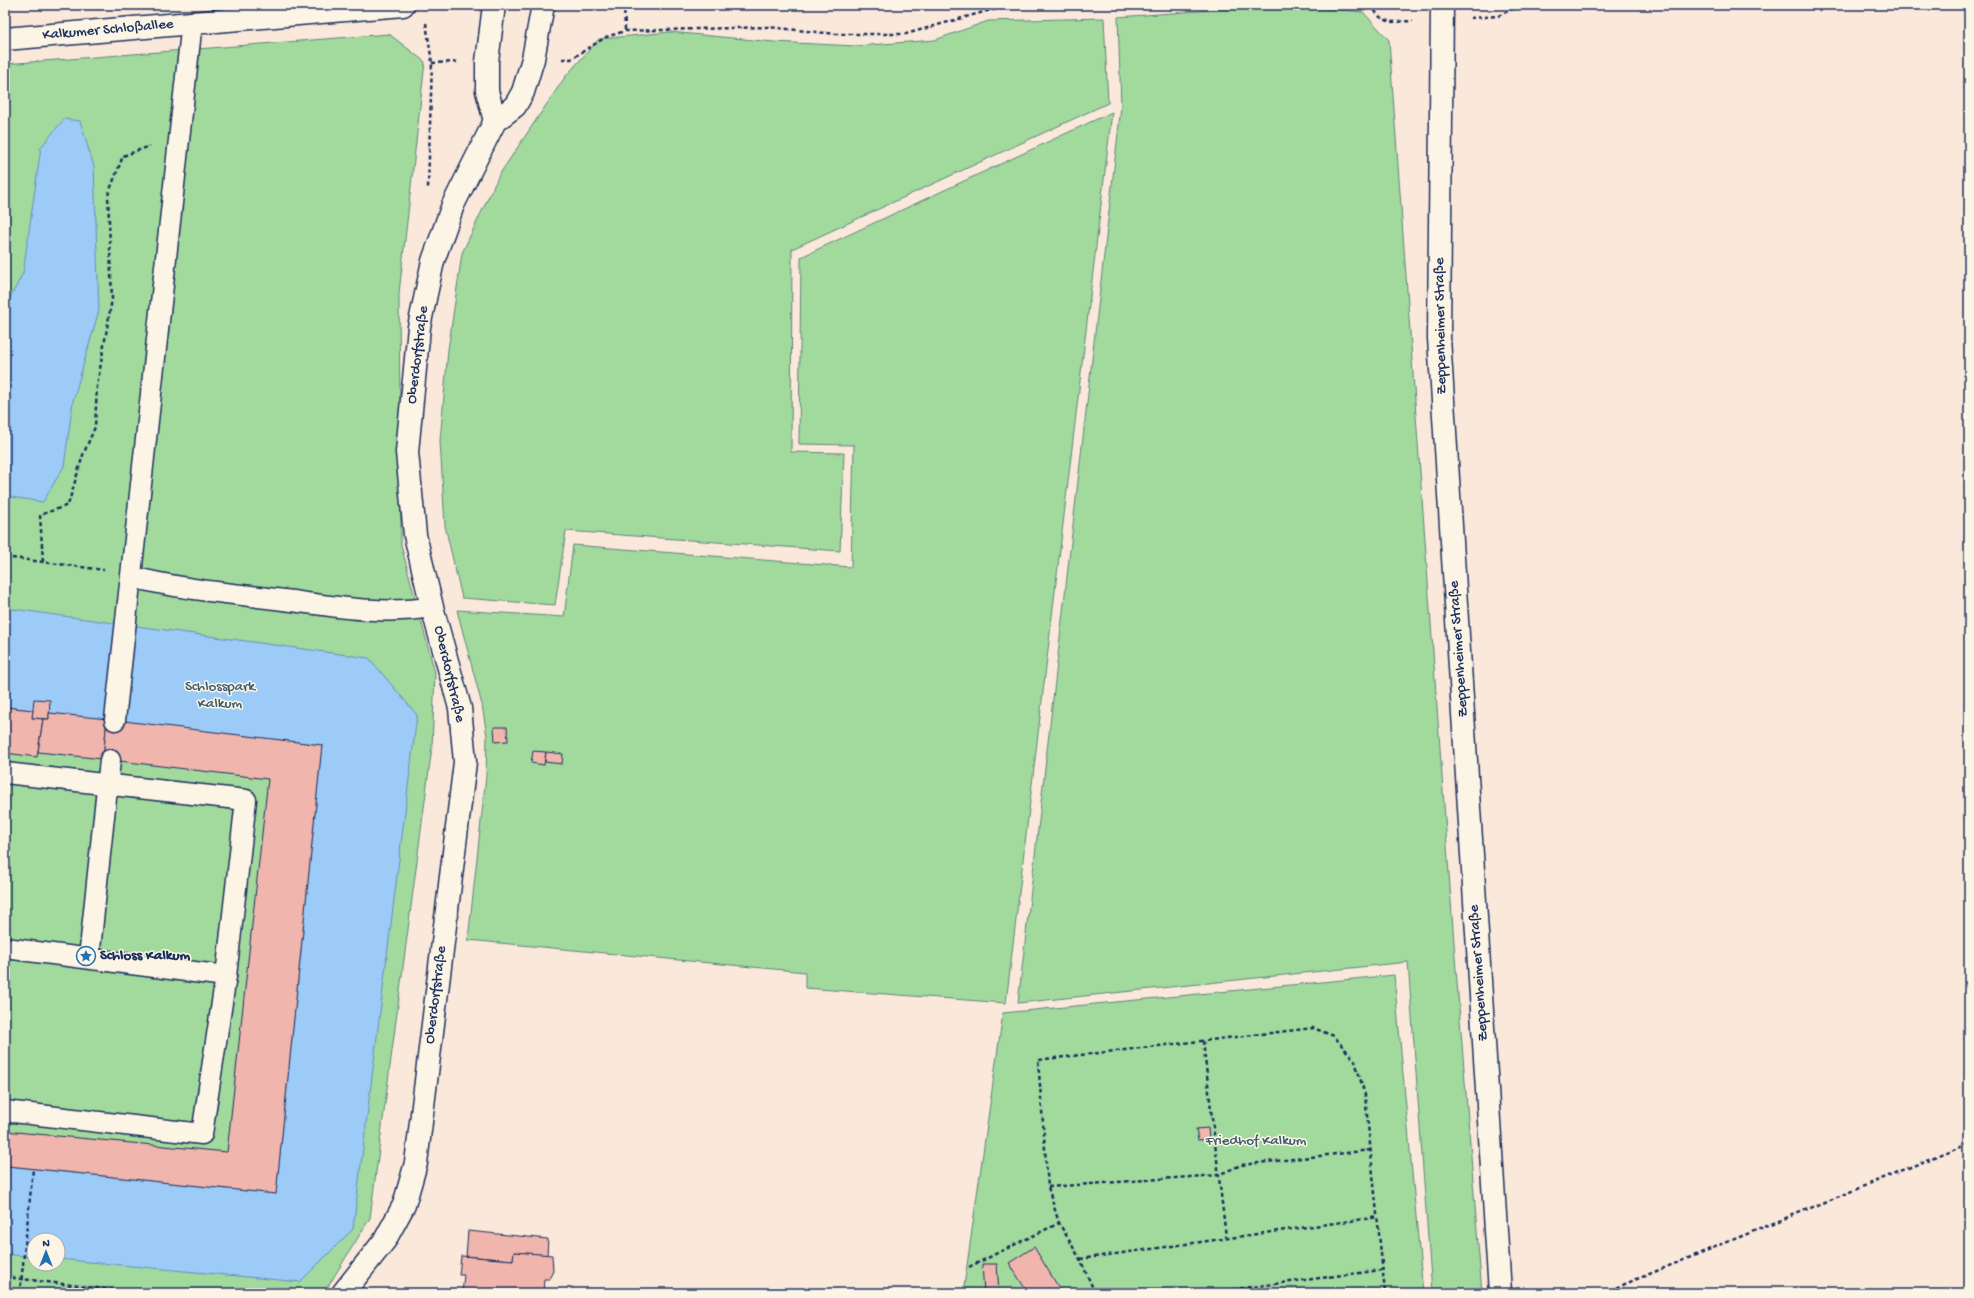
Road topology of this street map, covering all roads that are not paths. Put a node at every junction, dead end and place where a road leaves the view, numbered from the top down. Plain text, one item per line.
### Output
1 (403, 5) edge
2 (494, 5) edge
3 (543, 5) edge
4 (1442, 5) edge
5 (192, 22) junction
6 (5, 39) edge
7 (496, 121) junction
8 (132, 577) junction
9 (432, 607) junction
10 (115, 720) dead end
11 (110, 760) dead end
12 (5, 773) edge
13 (108, 784) junction
14 (5, 948) edge
15 (89, 958) junction
16 (226, 976) junction
17 (5, 1111) edge
18 (343, 1293) edge
19 (1500, 1293) edge

1 - 5 street, Kalkumer Schloßallee
2 - 7 street
3 - 7 street, Oberdorfstraße
4 - 19 street, Zeppenheimer Straße
5 - 6 street, Kalkumer Schloßallee
5 - 8 lane
7 - 9 street, Oberdorfstraße
8 - 9 lane
8 - 10 lane
9 - 18 street, Oberdorfstraße
11 - 13 lane
12 - 13 lane
13 - 15 lane
13 - 16 lane
14 - 15 lane
15 - 16 lane
16 - 17 lane

